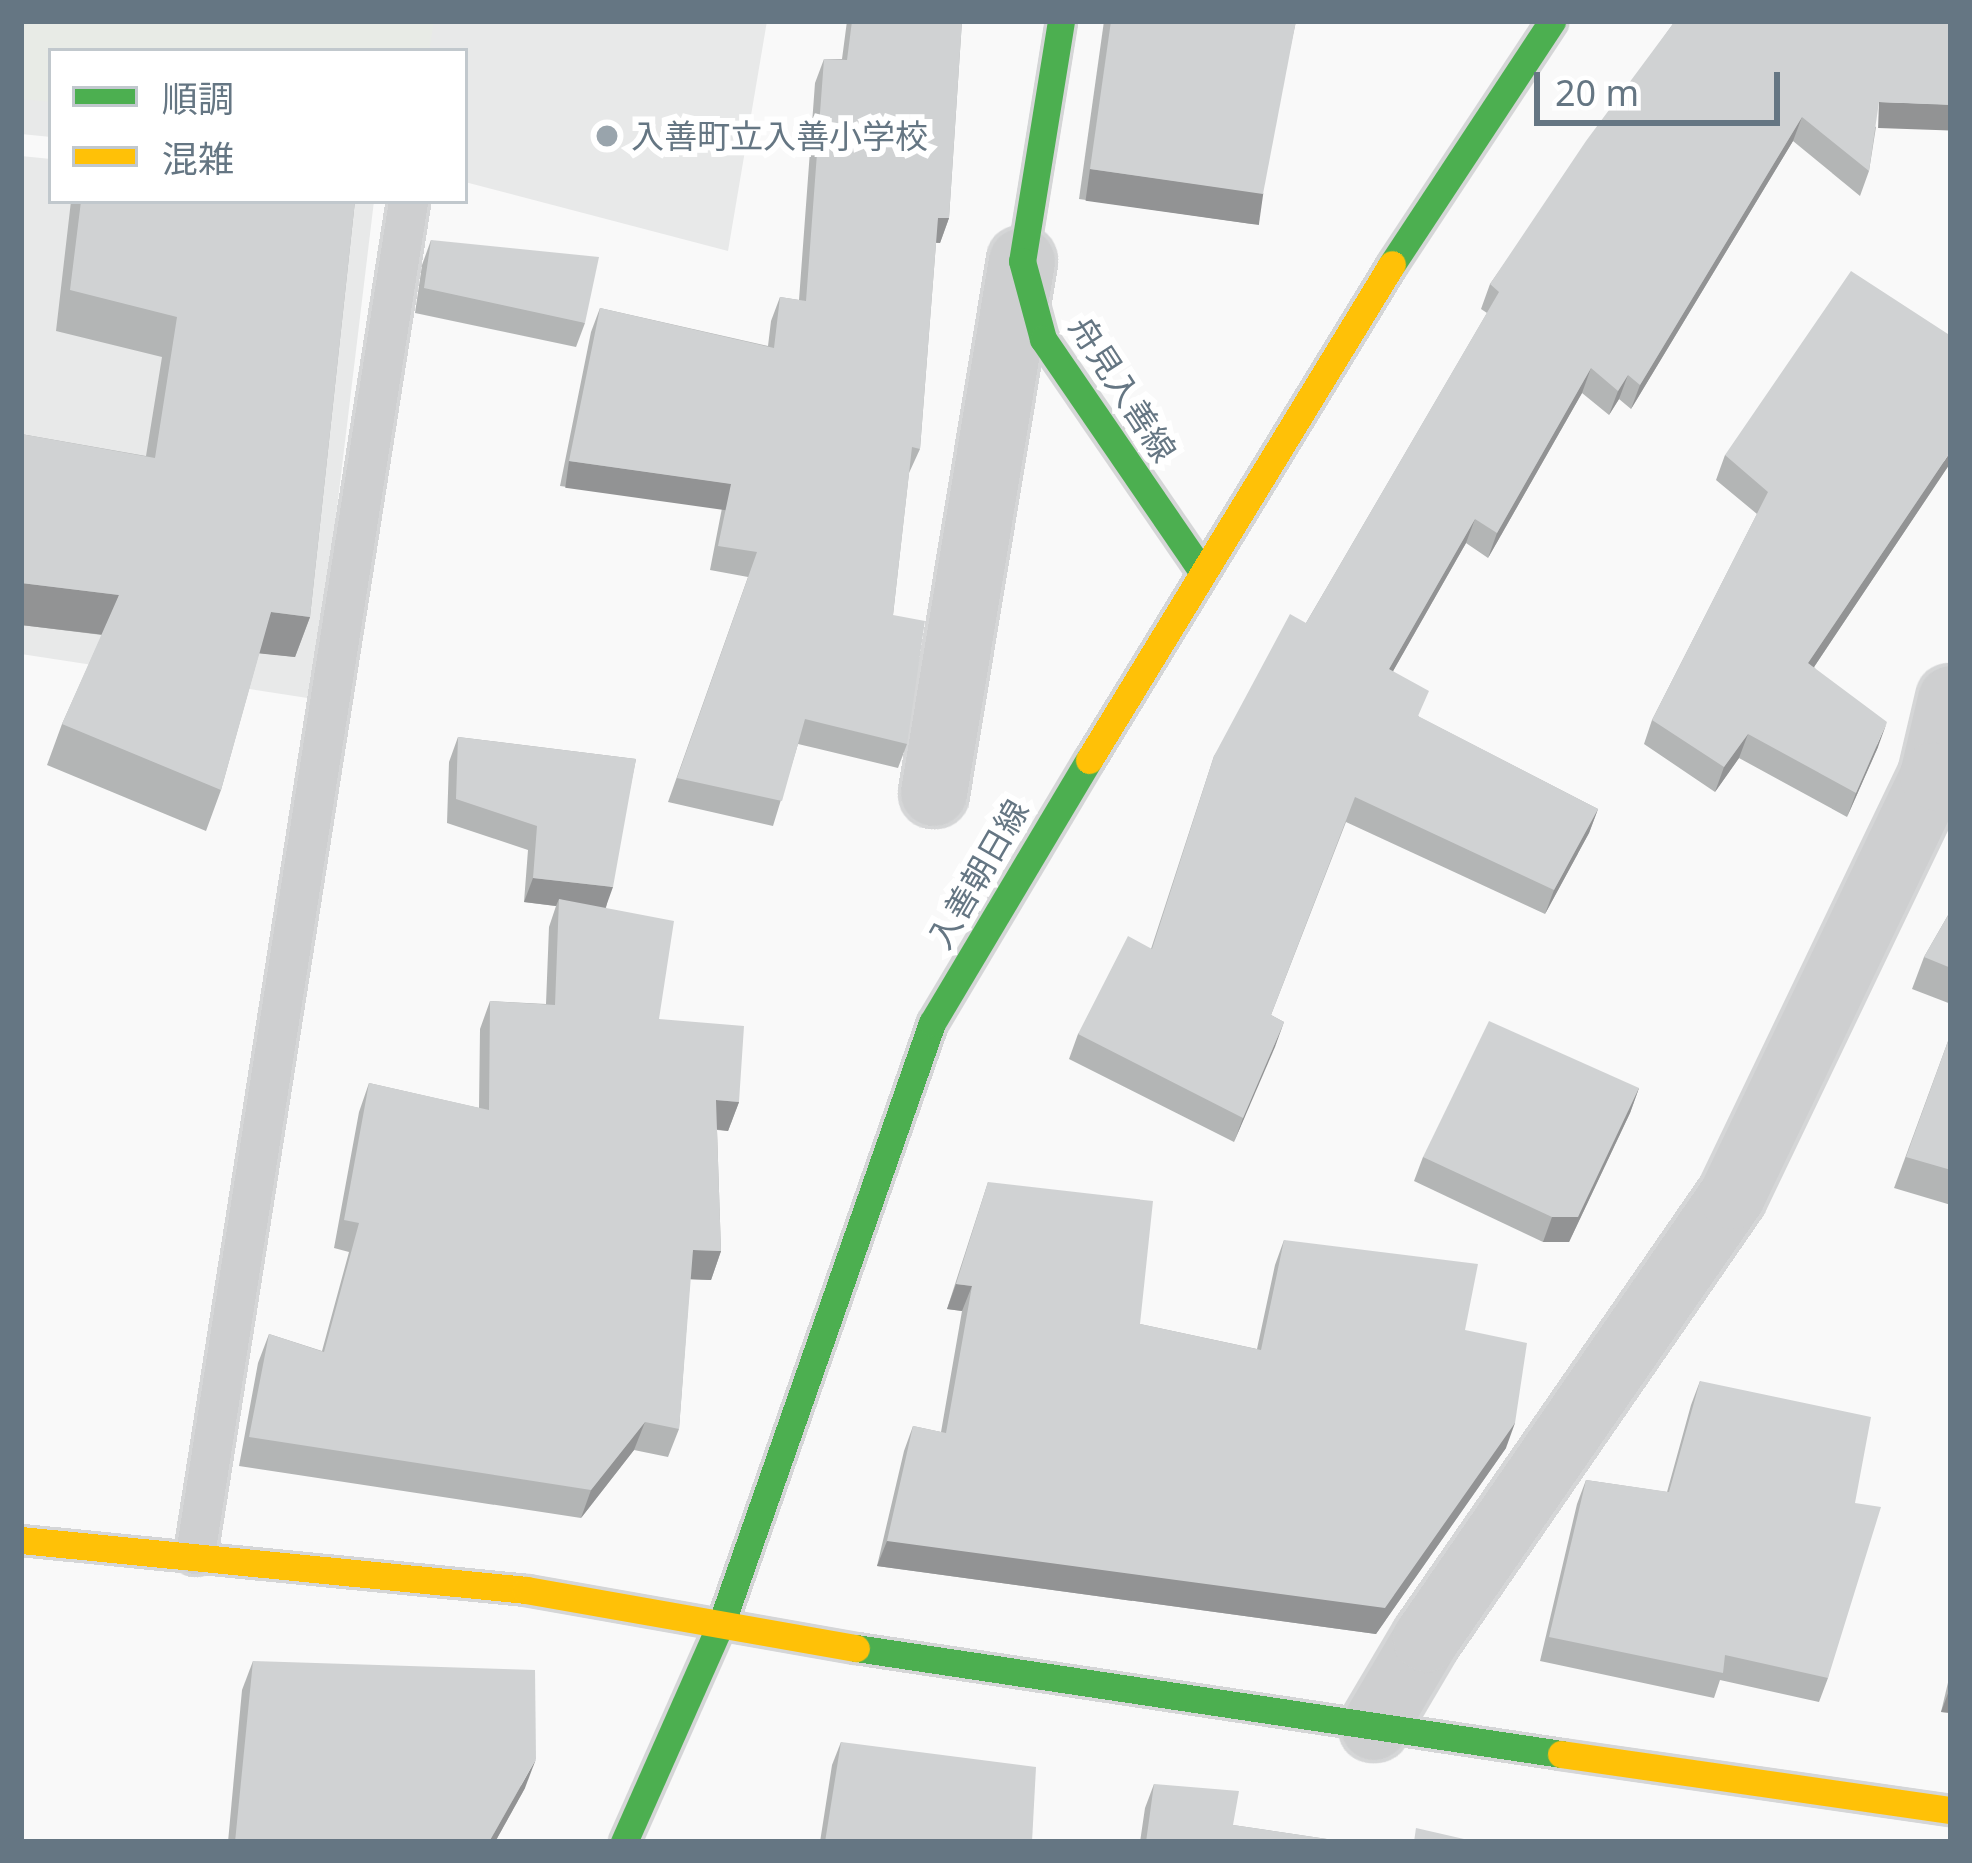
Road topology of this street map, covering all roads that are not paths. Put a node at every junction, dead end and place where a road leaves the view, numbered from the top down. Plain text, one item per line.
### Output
1 (1061, 21) edge
2 (1552, 21) edge
3 (408, 204) edge
4 (1022, 261) junction
5 (1200, 568) junction
6 (1951, 699) edge
7 (1942, 778) edge
8 (934, 793) dead end
9 (21, 1540) edge
10 (195, 1554) junction
11 (723, 1619) junction
12 (1375, 1727) junction
13 (1951, 1810) edge
14 (624, 1842) edge

1 - 4 main road, 舟見入善線
2 - 5 main road, 入善朝日線
3 - 10 lane
4 - 5 main road, 舟見入善線
4 - 8 street
5 - 11 main road, 入善朝日線
6 - 7 street
7 - 12 street
9 - 10 main road
10 - 11 main road
11 - 12 main road
11 - 14 main road, 入善朝日線
12 - 13 main road

